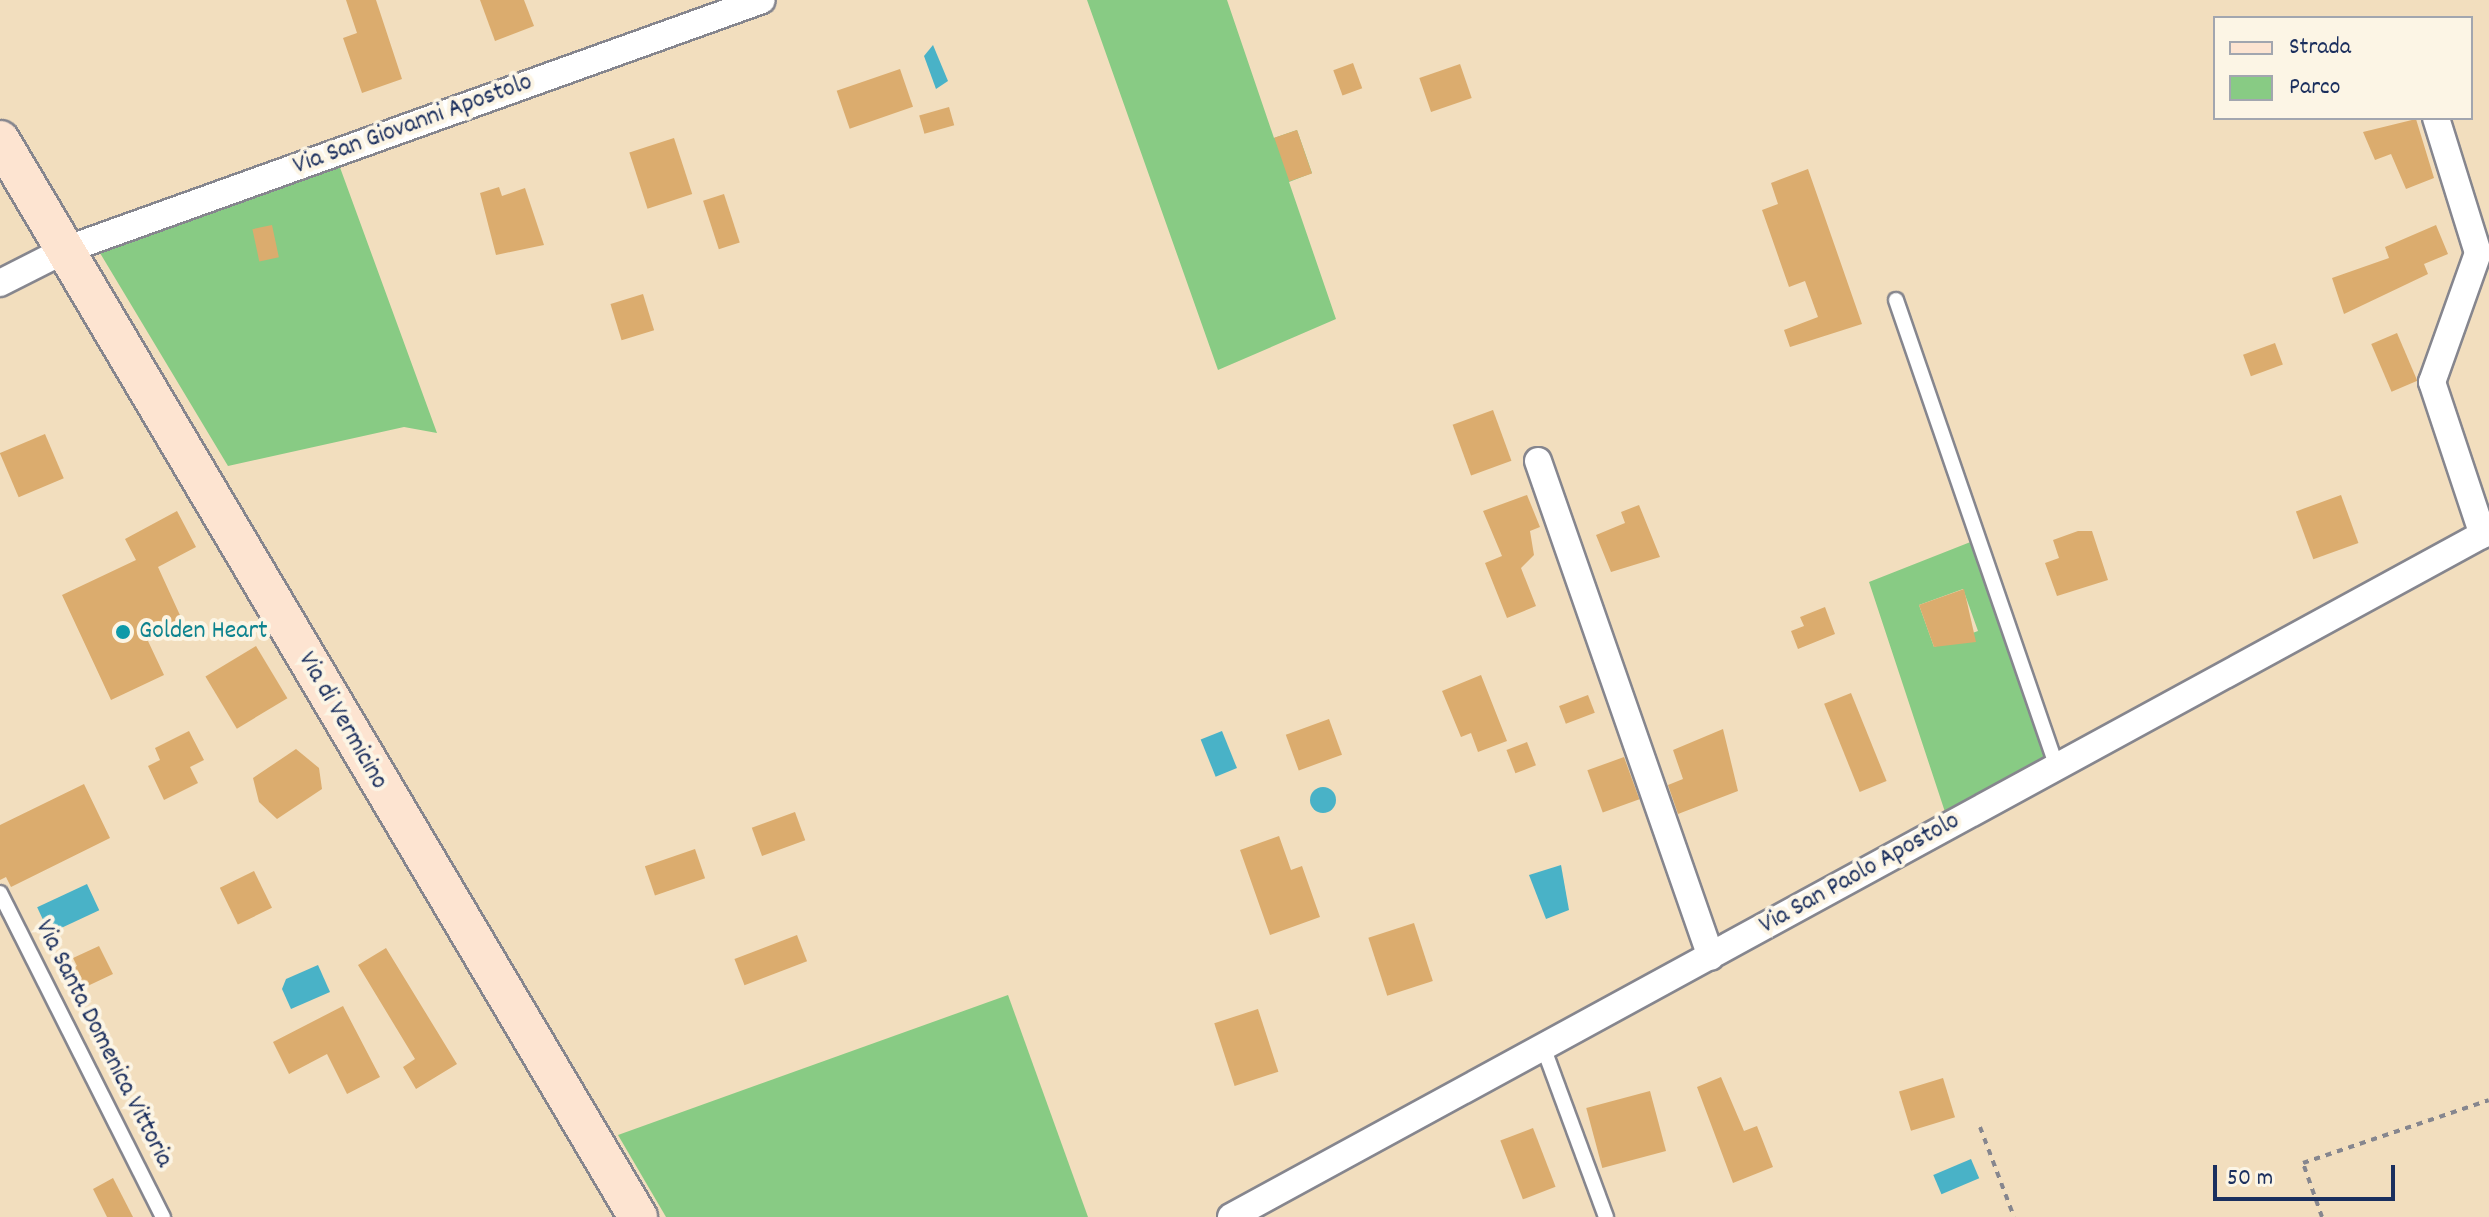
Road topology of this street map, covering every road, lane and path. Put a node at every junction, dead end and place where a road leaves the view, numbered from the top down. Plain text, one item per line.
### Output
1 (762, 0) edge
2 (2437, 120) edge
3 (0, 140) edge
4 (65, 250) junction
5 (0, 283) edge
6 (1896, 300) dead end
7 (1538, 461) dead end
8 (2486, 533) edge
9 (2056, 765) junction
10 (0, 893) edge
11 (1711, 957) junction
12 (1545, 1052) junction
13 (2489, 1100) edge
14 (1980, 1127) dead end
15 (163, 1217) edge
16 (638, 1217) edge
17 (1231, 1217) edge
18 (1606, 1217) edge
19 (2014, 1217) edge
20 (2322, 1217) edge

1 - 4 street, Via San Giovanni Apostolo
2 - 8 street
3 - 4 main road, Via di Vermicino
4 - 5 street, Via San Giovanni Apostolo
4 - 16 main road, Via di Vermicino
6 - 9 lane
7 - 11 street
8 - 9 street, Via San Paolo Apostolo
9 - 11 street, Via San Paolo Apostolo
10 - 15 lane, Via Santa Domenica Vittoria
11 - 12 street, Via San Paolo Apostolo
12 - 17 street, Via San Paolo Apostolo
12 - 18 lane
13 - 20 path
14 - 19 path

